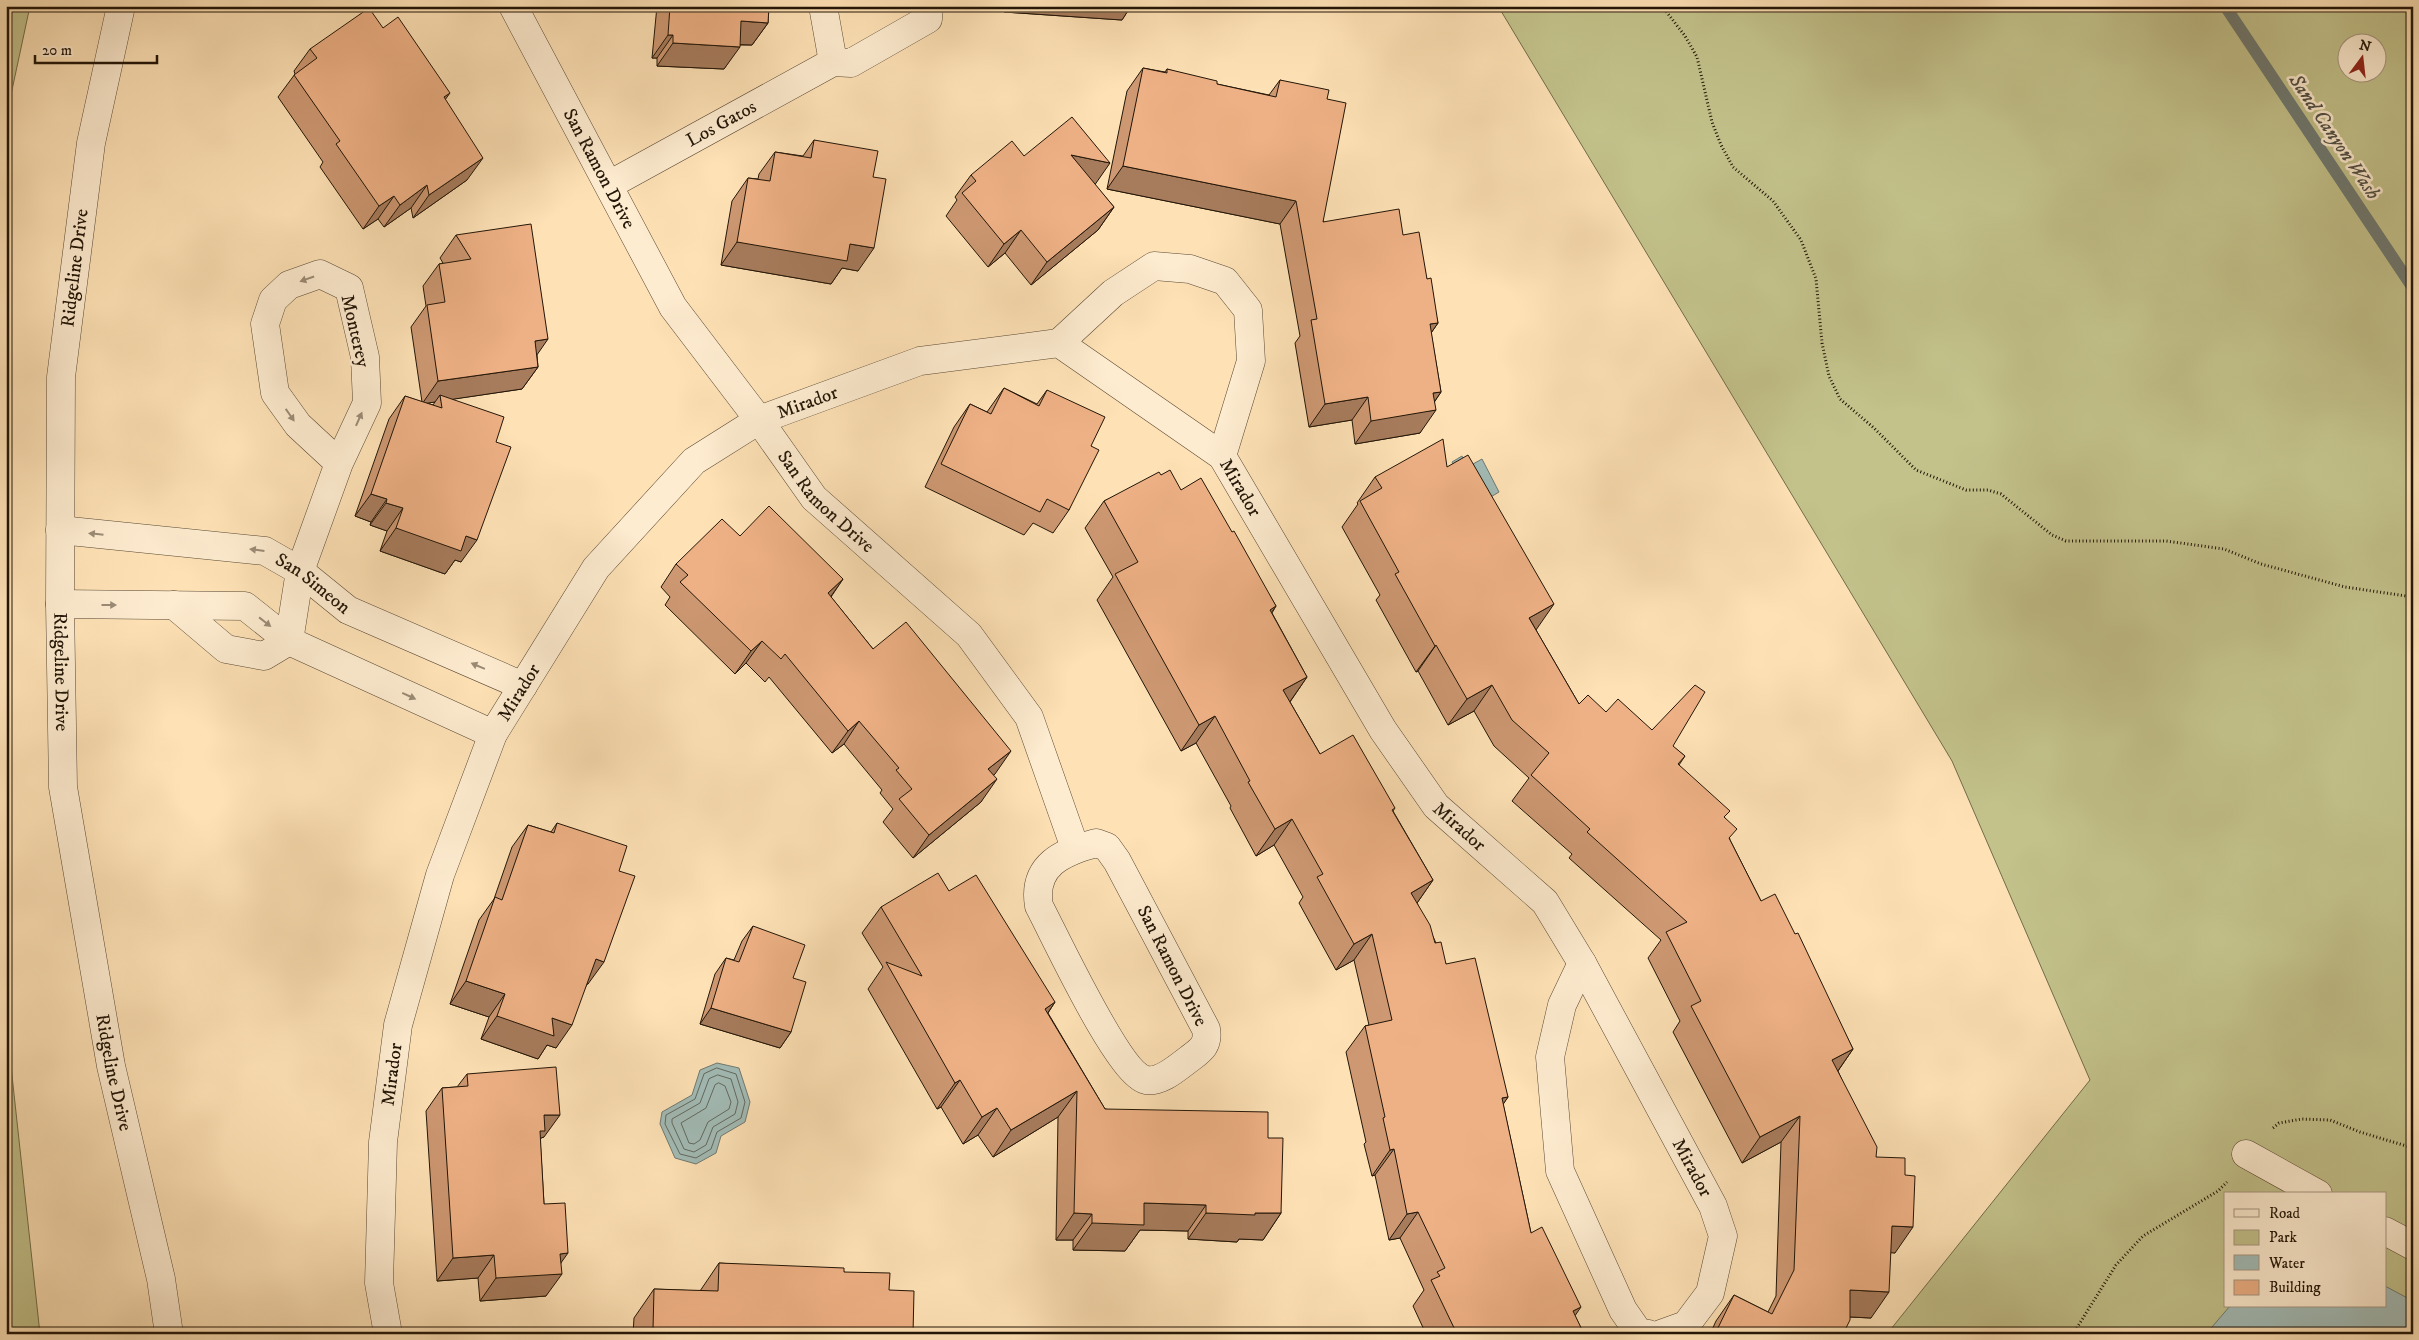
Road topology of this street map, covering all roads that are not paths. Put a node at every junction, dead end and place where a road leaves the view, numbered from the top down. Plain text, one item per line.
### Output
1 (121, 6) edge
2 (513, 6) edge
3 (823, 6) edge
4 (929, 6) edge
5 (833, 62) junction
6 (609, 185) junction
7 (1059, 343) junction
8 (759, 420) junction
9 (1222, 456) junction
10 (339, 463) junction
11 (60, 530) junction
12 (300, 571) junction
13 (60, 604) junction
14 (174, 606) junction
15 (290, 641) junction
16 (523, 686) junction
17 (493, 734) junction
18 (1075, 848) junction
19 (1582, 963) junction
20 (2246, 1154) road end
21 (2314, 1192) edge
22 (2386, 1232) edge
23 (2413, 1246) edge
24 (169, 1334) edge
25 (388, 1334) edge
26 (1648, 1334) edge
27 (1661, 1334) edge

1 - 11 street, Ridgeline Drive
2 - 6 street, San Ramon Drive
3 - 5 street
4 - 5 street, Los Gatos
5 - 6 street, Los Gatos
6 - 8 street, San Ramon Drive
7 - 8 street, Mirador
7 - 9 street, Mirador
7 - 9 street
8 - 16 street, Mirador
8 - 18 street, San Ramon Drive
9 - 19 street, Mirador
10 -> 10 street, Monterey
10 - 12 street, Monterey
12 -> 11 street, San Simeon
11 - 13 street, Ridgeline Drive
12 - 15 street, Monterey
16 -> 12 street, San Simeon
13 -> 14 street
13 - 24 street, Ridgeline Drive
14 -> 15 street
14 - 15 street
15 -> 17 street
16 - 17 street, Mirador
17 - 25 street, Mirador
18 - 18 street, San Ramon Drive
19 - 26 street
19 - 27 street, Mirador
20 - 21 street
22 - 23 street

